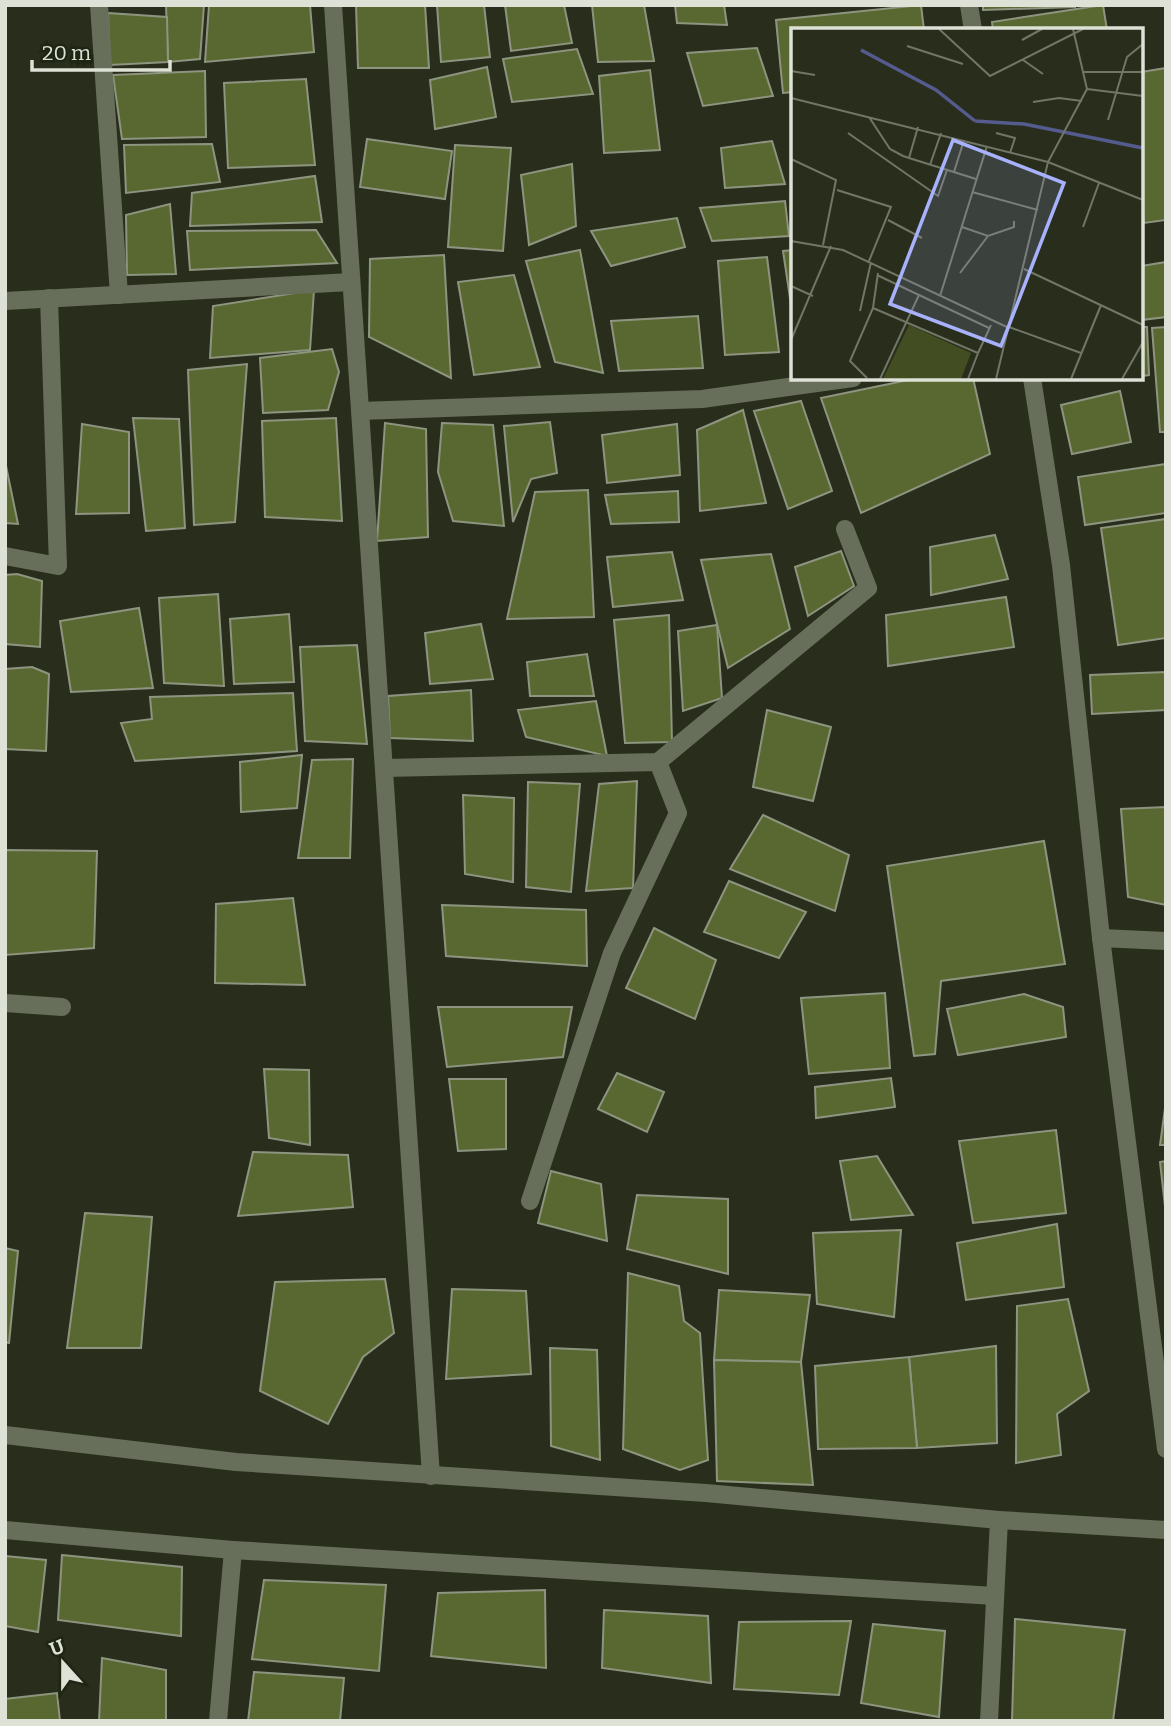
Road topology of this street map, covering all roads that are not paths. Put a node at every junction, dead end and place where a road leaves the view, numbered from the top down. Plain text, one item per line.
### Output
1 (99, 5) edge
2 (333, 5) edge
3 (969, 5) edge
4 (973, 28) edge
5 (351, 282) junction
6 (119, 295) junction
7 (49, 298) junction
8 (5, 301) edge
9 (839, 380) edge
10 (1032, 380) edge
11 (360, 411) junction
12 (845, 529) dead end
13 (5, 556) edge
14 (658, 762) junction
15 (384, 768) junction
16 (1101, 938) junction
17 (1166, 942) edge
18 (5, 1003) edge
19 (62, 1007) dead end
20 (530, 1201) dead end
21 (5, 1435) edge
22 (1166, 1449) edge
23 (431, 1476) junction
24 (999, 1520) junction
25 (5, 1530) edge
26 (1166, 1530) edge
27 (233, 1550) junction
28 (995, 1596) junction
29 (218, 1721) edge
30 (989, 1721) edge

1 - 6 street
2 - 5 street
3 - 4 street
5 - 6 street
5 - 11 street
6 - 7 street
7 - 8 street
7 - 13 street
9 - 11 street
10 - 16 street
11 - 15 street
12 - 14 street
14 - 15 street
14 - 20 street
15 - 23 street
16 - 17 street
16 - 22 street
18 - 19 street
21 - 23 street
23 - 24 street
24 - 26 street
24 - 28 street
25 - 27 street
27 - 28 street
27 - 29 street
28 - 30 street

